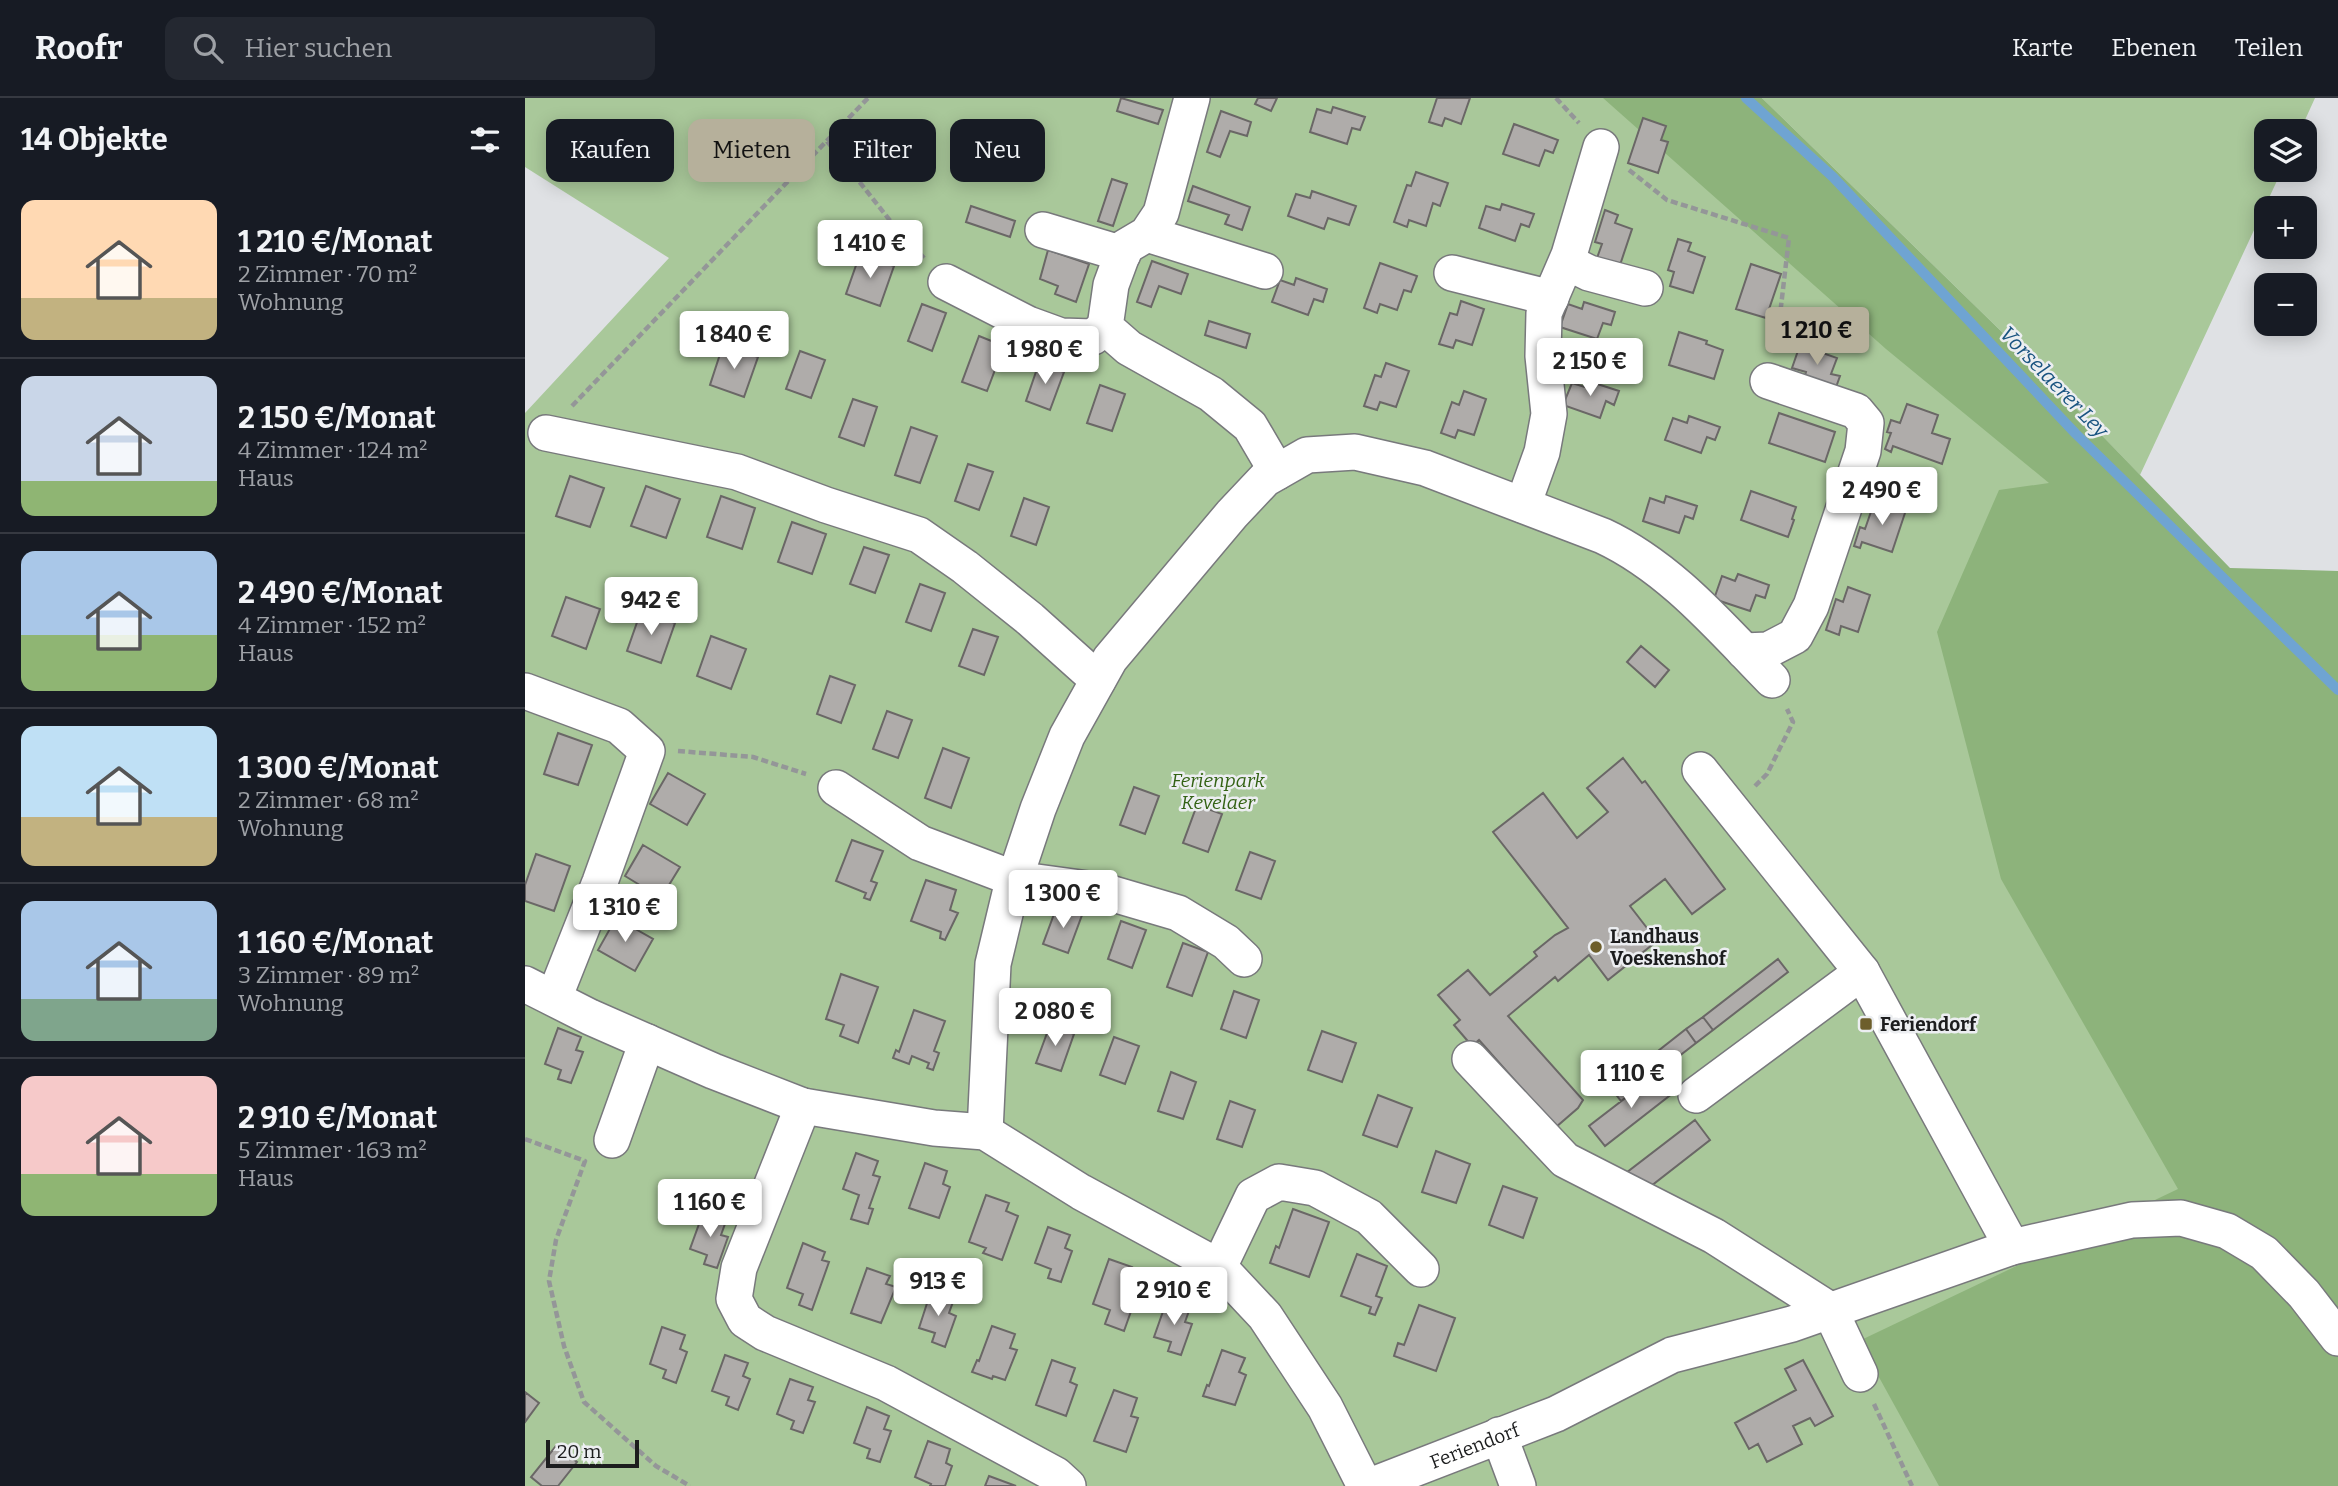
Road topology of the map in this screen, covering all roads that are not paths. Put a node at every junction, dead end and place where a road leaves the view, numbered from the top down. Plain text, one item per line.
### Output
1 (1192, 98) edge
2 (1601, 147) road end
3 (1044, 230) dead end
4 (1135, 244) junction
5 (1567, 262) junction
6 (1265, 271) dead end
7 (1452, 273) dead end
8 (946, 282) road end
9 (1645, 289) dead end
10 (1551, 298) junction
11 (1104, 327) junction
12 (1768, 381) road end
13 (547, 433) road end
14 (1277, 472) junction
15 (1523, 505) junction
16 (1744, 652) junction
17 (1098, 680) junction
18 (1772, 680) road end
19 (525, 691) edge
20 (1700, 770) dead end
21 (836, 788) road end
22 (1015, 879) junction
23 (1244, 959) dead end
24 (1862, 972) junction
25 (540, 991) edge
26 (647, 1042) junction
27 (1469, 1059) dead end
28 (1696, 1095) dead end
29 (803, 1106) junction
30 (985, 1132) junction
31 (612, 1140) dead end
32 (2012, 1247) junction
33 (1219, 1267) junction
34 (1421, 1269) dead end
35 (1831, 1310) junction
36 (2338, 1338) edge
37 (1860, 1374) road end
38 (1499, 1436) junction
39 (1068, 1486) edge
40 (1365, 1486) edge
41 (1370, 1486) edge
42 (1518, 1486) edge

1 - 4 lane
2 - 5 lane
3 - 4 lane
4 - 6 lane
4 - 11 lane
5 - 9 lane
5 - 10 lane
7 - 10 lane
8 - 11 lane
10 - 15 lane
11 - 14 lane
12 - 16 lane
13 - 17 lane
14 - 15 lane
14 - 17 lane
15 - 16 lane
16 - 18 lane
17 - 22 lane
19 - 25 lane
20 - 24 lane
21 - 22 lane
22 - 23 lane
22 - 30 lane
24 - 28 lane
24 - 32 lane
25 - 26 lane
26 - 29 lane
26 - 31 lane
27 - 35 lane
29 - 30 lane
29 - 39 lane
30 - 33 lane
32 - 35 lane, Feriendorf
32 - 36 lane, Feriendorf
33 - 34 lane
33 - 40 lane
35 - 37 lane
35 - 38 lane, Feriendorf
38 - 41 lane, Feriendorf
38 - 42 lane

